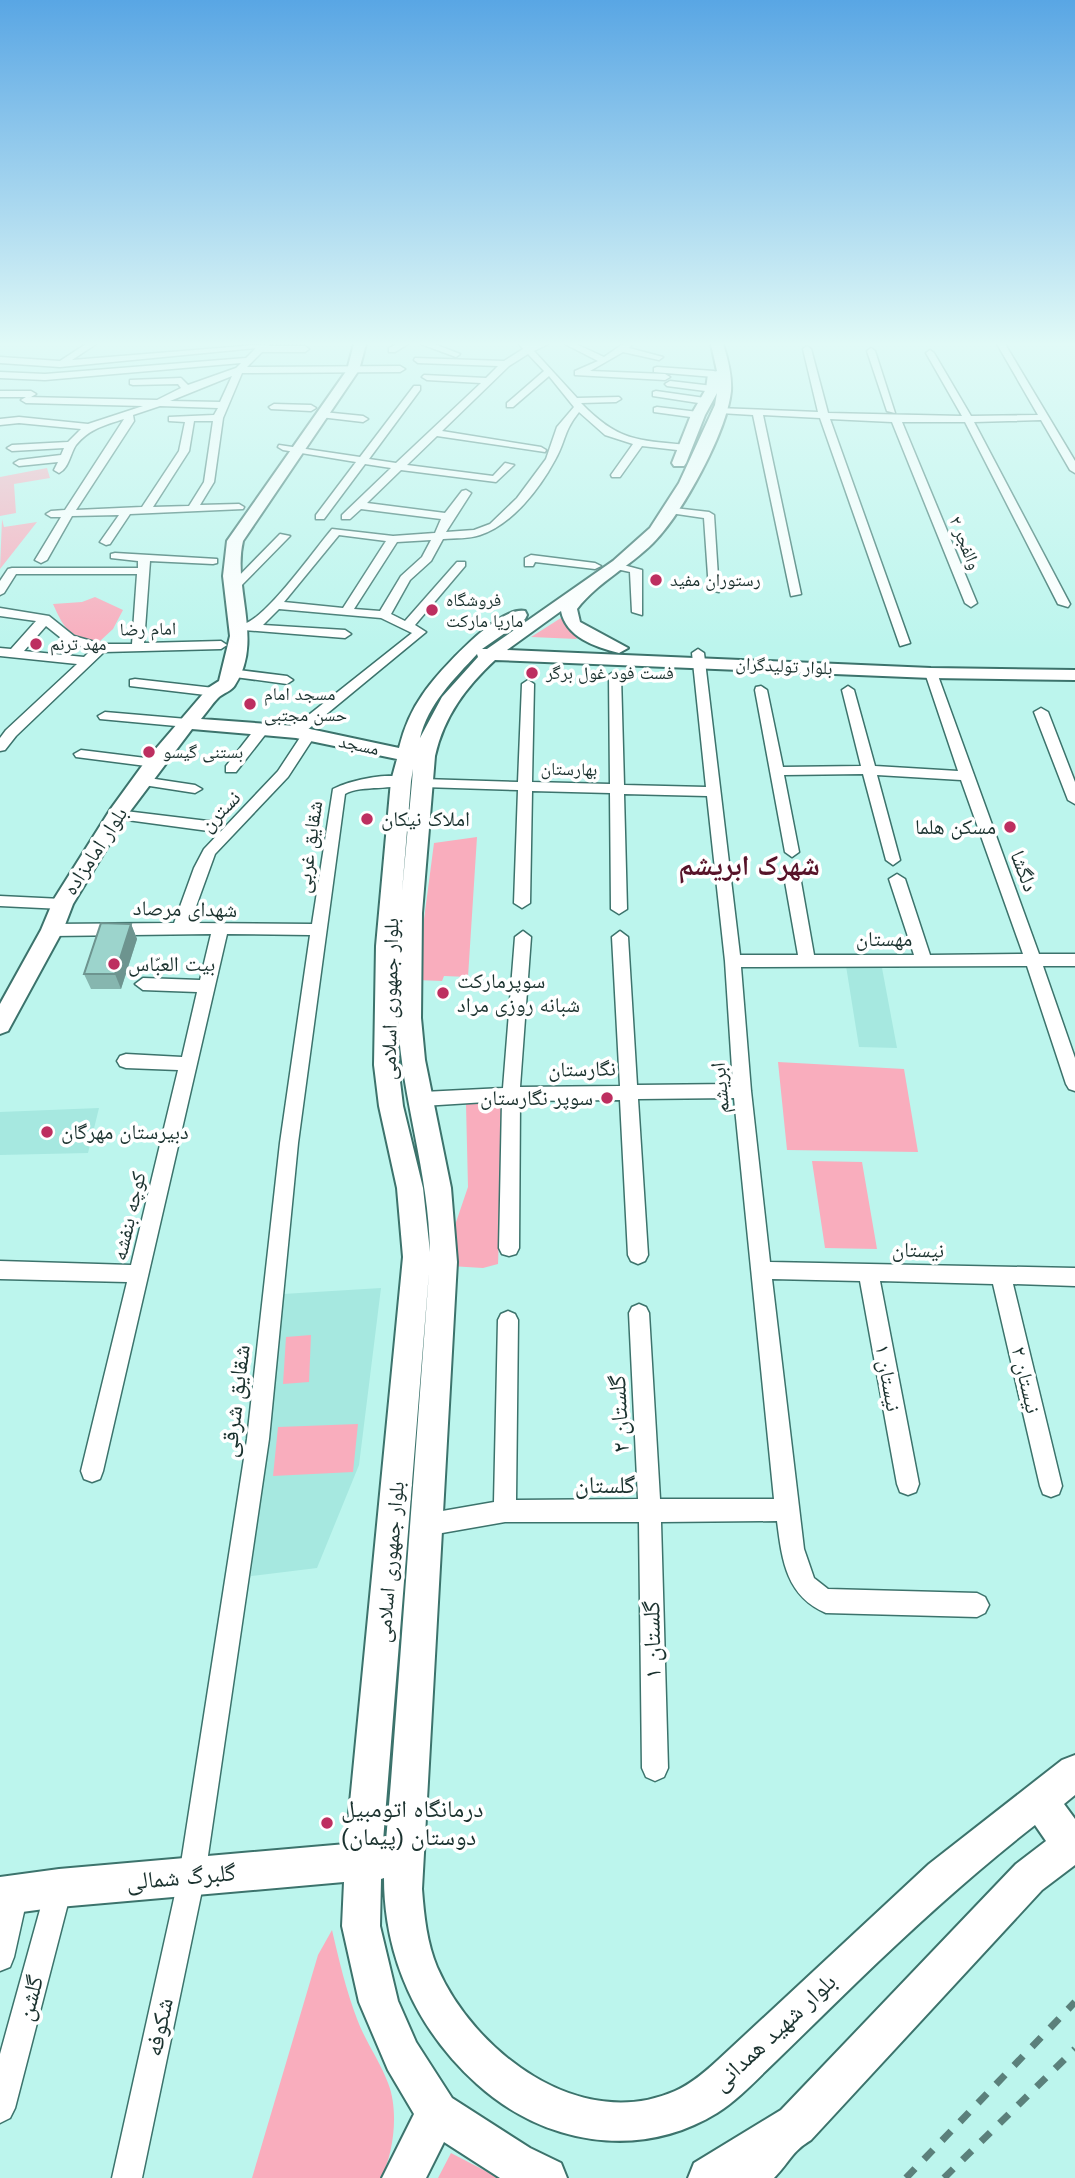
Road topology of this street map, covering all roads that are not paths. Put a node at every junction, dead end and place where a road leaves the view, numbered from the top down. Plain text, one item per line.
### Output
1 (71, 445) edge
2 (58, 446) edge
3 (112, 446) edge
4 (185, 446) edge
5 (214, 446) edge
6 (293, 446) edge
7 (376, 446) edge
8 (423, 446) edge
9 (514, 446) edge
10 (555, 446) edge
11 (637, 446) edge
12 (664, 446) edge
13 (701, 446) edge
14 (764, 446) edge
15 (834, 446) edge
16 (907, 446) edge
17 (981, 446) edge
18 (1060, 446) edge
19 (12, 448) dead end
20 (686, 448) joint
21 (291, 449) junction
22 (541, 450) dead end
23 (63, 458) junction
24 (365, 461) junction
25 (19, 463) dead end
26 (509, 465) dead end
27 (400, 467) junction
28 (59, 470) dead end
29 (1075, 470) edge
30 (616, 475) dead end
31 (466, 493) dead end
32 (358, 505) junction
33 (239, 507) junction
34 (146, 510) junction
35 (187, 510) junction
36 (127, 511) junction
37 (674, 511) junction
38 (69, 513) junction
39 (51, 514) dead end
40 (320, 517) dead end
41 (346, 517) dead end
42 (448, 517) junction
43 (175, 521) dead end
44 (284, 536) dead end
45 (439, 536) junction
46 (393, 539) junction
47 (106, 542) dead end
48 (216, 551) junction
49 (115, 556) dead end
50 (41, 560) dead end
51 (461, 564) dead end
52 (529, 564) dead end
53 (143, 565) junction
54 (599, 573) junction
55 (715, 590) dead end
56 (0, 591) edge
57 (225, 591) junction
58 (794, 594) dead end
59 (971, 603) dead end
60 (1064, 604) dead end
61 (276, 605) junction
62 (347, 611) junction
63 (0, 612) edge
64 (638, 612) dead end
65 (384, 615) junction
66 (45, 619) junction
67 (246, 627) junction
68 (414, 628) junction
69 (297, 630) junction
70 (345, 634) dead end
71 (221, 639) joint
72 (904, 643) dead end
73 (289, 644) dead end
74 (491, 645) junction
75 (101, 648) junction
76 (138, 648) junction
77 (619, 648) junction
78 (0, 652) edge
79 (14, 654) junction
80 (698, 658) junction
81 (87, 662) junction
82 (1075, 662) edge
83 (231, 673) junction
84 (931, 673) junction
85 (615, 675) dead end
86 (1075, 675) edge
87 (287, 680) dead end
88 (135, 683) dead end
89 (528, 684) dead end
90 (761, 690) dead end
91 (848, 690) dead end
92 (214, 692) junction
93 (1041, 712) dead end
94 (105, 716) dead end
95 (187, 723) junction
96 (263, 728) junction
97 (5, 732) edge
98 (302, 733) junction
99 (0, 747) edge
100 (81, 754) dead end
101 (406, 755) junction
102 (154, 762) junction
103 (232, 769) dead end
104 (867, 770) junction
105 (775, 771) junction
106 (965, 776) junction
107 (1071, 780) edge
108 (142, 781) junction
109 (412, 782) junction
110 (527, 788) junction
111 (195, 789) dead end
112 (616, 789) junction
113 (714, 792) junction
114 (1075, 800) edge
115 (117, 815) junction
116 (216, 827) dead end
117 (792, 852) dead end
118 (893, 860) dead end
119 (792, 876) dead end
120 (897, 879) dead end
121 (0, 901) edge
122 (522, 903) dead end
123 (62, 904) junction
124 (619, 909) dead end
125 (180, 928) junction
126 (52, 930) junction
127 (317, 930) junction
128 (220, 931) junction
129 (523, 937) dead end
130 (620, 937) dead end
131 (398, 946) junction
132 (807, 959) junction
133 (924, 960) junction
134 (1035, 960) junction
135 (1075, 960) edge
136 (733, 961) junction
137 (143, 984) dead end
138 (206, 986) junction
139 (5, 1005) edge
140 (0, 1025) edge
141 (126, 1060) dead end
142 (188, 1064) junction
143 (1075, 1084) edge
144 (628, 1091) junction
145 (742, 1091) junction
146 (512, 1094) junction
147 (423, 1099) junction
148 (509, 1248) dead end
149 (638, 1255) dead end
150 (0, 1270) edge
151 (761, 1270) junction
152 (868, 1271) junction
153 (139, 1274) junction
154 (1001, 1274) junction
155 (1075, 1277) edge
156 (639, 1313) dead end
157 (508, 1320) dead end
158 (92, 1471) dead end
159 (908, 1484) dead end
160 (1051, 1486) dead end
161 (786, 1510) junction
162 (505, 1511) junction
163 (650, 1511) junction
164 (425, 1525) junction
165 (977, 1605) dead end
166 (654, 1768) dead end
167 (1075, 1773) edge
168 (1039, 1800) junction
169 (1073, 1843) edge
170 (404, 1858) junction
171 (363, 1861) junction
172 (192, 1875) junction
173 (59, 1888) junction
174 (7, 1895) edge
175 (0, 1957) edge
176 (0, 2108) edge
177 (437, 2113) junction
178 (796, 2124) junction
179 (127, 2178) edge
180 (403, 2178) edge
181 (546, 2178) edge
182 (709, 2178) edge
183 (745, 2178) edge

1 - 23 street
2 - 19 street
3 - 38 street
4 - 34 street
5 - 35 street
6 - 21 main road, بلوار امامزاده
7 - 24 street
8 - 27 street
9 - 22 street
10 - 45 street
11 - 30 street
12 - 20 street
13 - 37 main road, بلوار جمهوری اسلامی
14 - 58 street
15 - 72 street
16 - 59 street, والفجر ۲
17 - 60 street
18 - 29 street
20 - 54 main road, بلوار جمهوری اسلامی
21 - 24 street
21 - 33 main road, بلوار امامزاده
21 - 57 main road, بلوار امامزاده
23 - 25 street
23 - 28 street
24 - 27 street
24 - 40 street
26 - 27 street
27 - 32 street
31 - 42 street
32 - 41 street
32 - 42 street
33 - 35 street
33 - 48 main road, بلوار امامزاده
34 - 35 street
34 - 36 street
35 - 43 street
36 - 38 street
36 - 47 street
37 - 54 main road, بلوار جمهوری اسلامی
37 - 55 street
38 - 39 street
38 - 50 street
42 - 45 street
44 - 57 street
45 - 46 street
45 - 65 street
46 - 61 street
46 - 62 street
48 - 53 street
48 - 57 main road, بلوار امامزاده
49 - 53 street
51 - 68 street, نسترن
52 - 54 street
53 - 56 street
53 - 76 street
54 - 64 street
54 - 74 main road, بلوار جمهوری اسلامی
54 - 77 main road
57 - 67 main road, بلوار امامزاده
61 - 62 street
61 - 67 street
62 - 65 street
63 - 66 street, امام رضا
65 - 68 street
66 - 75 street, امام رضا
66 - 79 street
67 - 69 street
67 - 83 main road, بلوار امامزاده
68 - 98 street, نسترن
69 - 70 street
69 - 73 street
71 - 76 street, امام رضا
71 - 92 main road
74 - 77 main road, بلوار تولیدگران
74 - 80 main road, بلوار تولیدگران
74 - 101 main road, بلوار جمهوری اسلامی
74 - 109 main road, بلوار جمهوری اسلامی
75 - 76 street, امام رضا
75 - 81 street
77 - 80 main road, بلوار تولیدگران
78 - 79 street
79 - 81 street
80 - 82 main road, بلوار تولیدگران
80 - 84 main road, بلوار تولیدگران
80 - 113 street, ابریشم
81 - 97 street
83 - 87 street
83 - 92 main road, بلوار امامزاده
84 - 86 main road, بلوار تولیدگران
84 - 106 street, دلگشا
85 - 112 street
88 - 92 street
89 - 110 street
90 - 105 street
91 - 104 street
92 - 95 main road, بلوار امامزاده
93 - 107 street
94 - 95 street
95 - 96 main road, مسجد
95 - 102 main road, بلوار امامزاده
96 - 98 main road, مسجد
96 - 103 street
97 - 99 street
98 - 101 main road, مسجد
98 - 125 street, نسترن
100 - 102 street
101 - 109 main road, بلوار جمهوری اسلامی
102 - 108 main road, بلوار امامزاده
104 - 105 street
104 - 106 street
104 - 118 street
105 - 117 street
106 - 134 street, دلگشا
107 - 114 street
108 - 111 street
108 - 115 main road, بلوار امامزاده
109 - 110 street, بهارستان
109 - 127 street, شقایق غربی
109 - 131 main road, بلوار جمهوری اسلامی
110 - 112 street, بهارستان
110 - 122 street
112 - 113 street, بهارستان
112 - 124 street
113 - 136 street, ابریشم
115 - 116 street
115 - 123 main road, بلوار امامزاده
119 - 132 street
120 - 133 street
121 - 123 street
123 - 126 main road, بلوار امامزاده
125 - 126 street, شهدای مرصاد
125 - 128 street, شهدای مرصاد
126 - 139 main road, بلوار امامزاده
127 - 128 street, شهدای مرصاد
127 - 172 street, شقایق شرقی
128 - 138 street, کوچه بنفشه
129 - 146 street
130 - 144 street
131 - 147 main road, بلوار جمهوری اسلامی
131 - 171 main road, بلوار جمهوری اسلامی
132 - 133 street, مهستان
132 - 136 street, مهستان
133 - 134 street, مهستان
134 - 135 street, مهستان
134 - 143 street, دلگشا
136 - 145 street, ابریشم
137 - 138 street
138 - 142 street, کوچه بنفشه
139 - 140 main road, بلوار امامزاده
141 - 142 street
142 - 153 street, کوچه بنفشه
144 - 145 street, نگارستان
144 - 146 street, نگارستان
144 - 149 street
145 - 151 street, ابریشم
146 - 147 street, نگارستان
146 - 148 street
147 - 164 main road, بلوار جمهوری اسلامی
150 - 153 street
151 - 152 street, نیستان
151 - 161 street, ابریشم
152 - 154 street, نیستان
152 - 159 street, نیستان ۱
153 - 158 street, کوچه بنفشه
154 - 155 street, نیستان
154 - 160 street, نیستان ۲
156 - 163 street, گلستان ۲
157 - 162 street
161 - 163 street, گلستان
161 - 165 street, ابریشم
162 - 163 street, گلستان
162 - 164 street, گلستان
163 - 166 street, گلستان ۱
164 - 170 main road, بلوار جمهوری اسلامی
167 - 168 main road, بلوار شهید همدانی
168 - 169 main road
168 - 170 main road, بلوار شهید همدانی
169 - 178 main road
170 - 171 main road, گلبرگ شمالی
171 - 172 main road, گلبرگ شمالی
171 - 177 main road
172 - 173 main road, گلبرگ شمالی
172 - 179 street, شکوفه
173 - 174 main road, گلبرگ شمالی
173 - 176 street, گلشن
174 - 175 street
177 - 180 main road
177 - 181 main road
178 - 182 main road
178 - 183 main road

